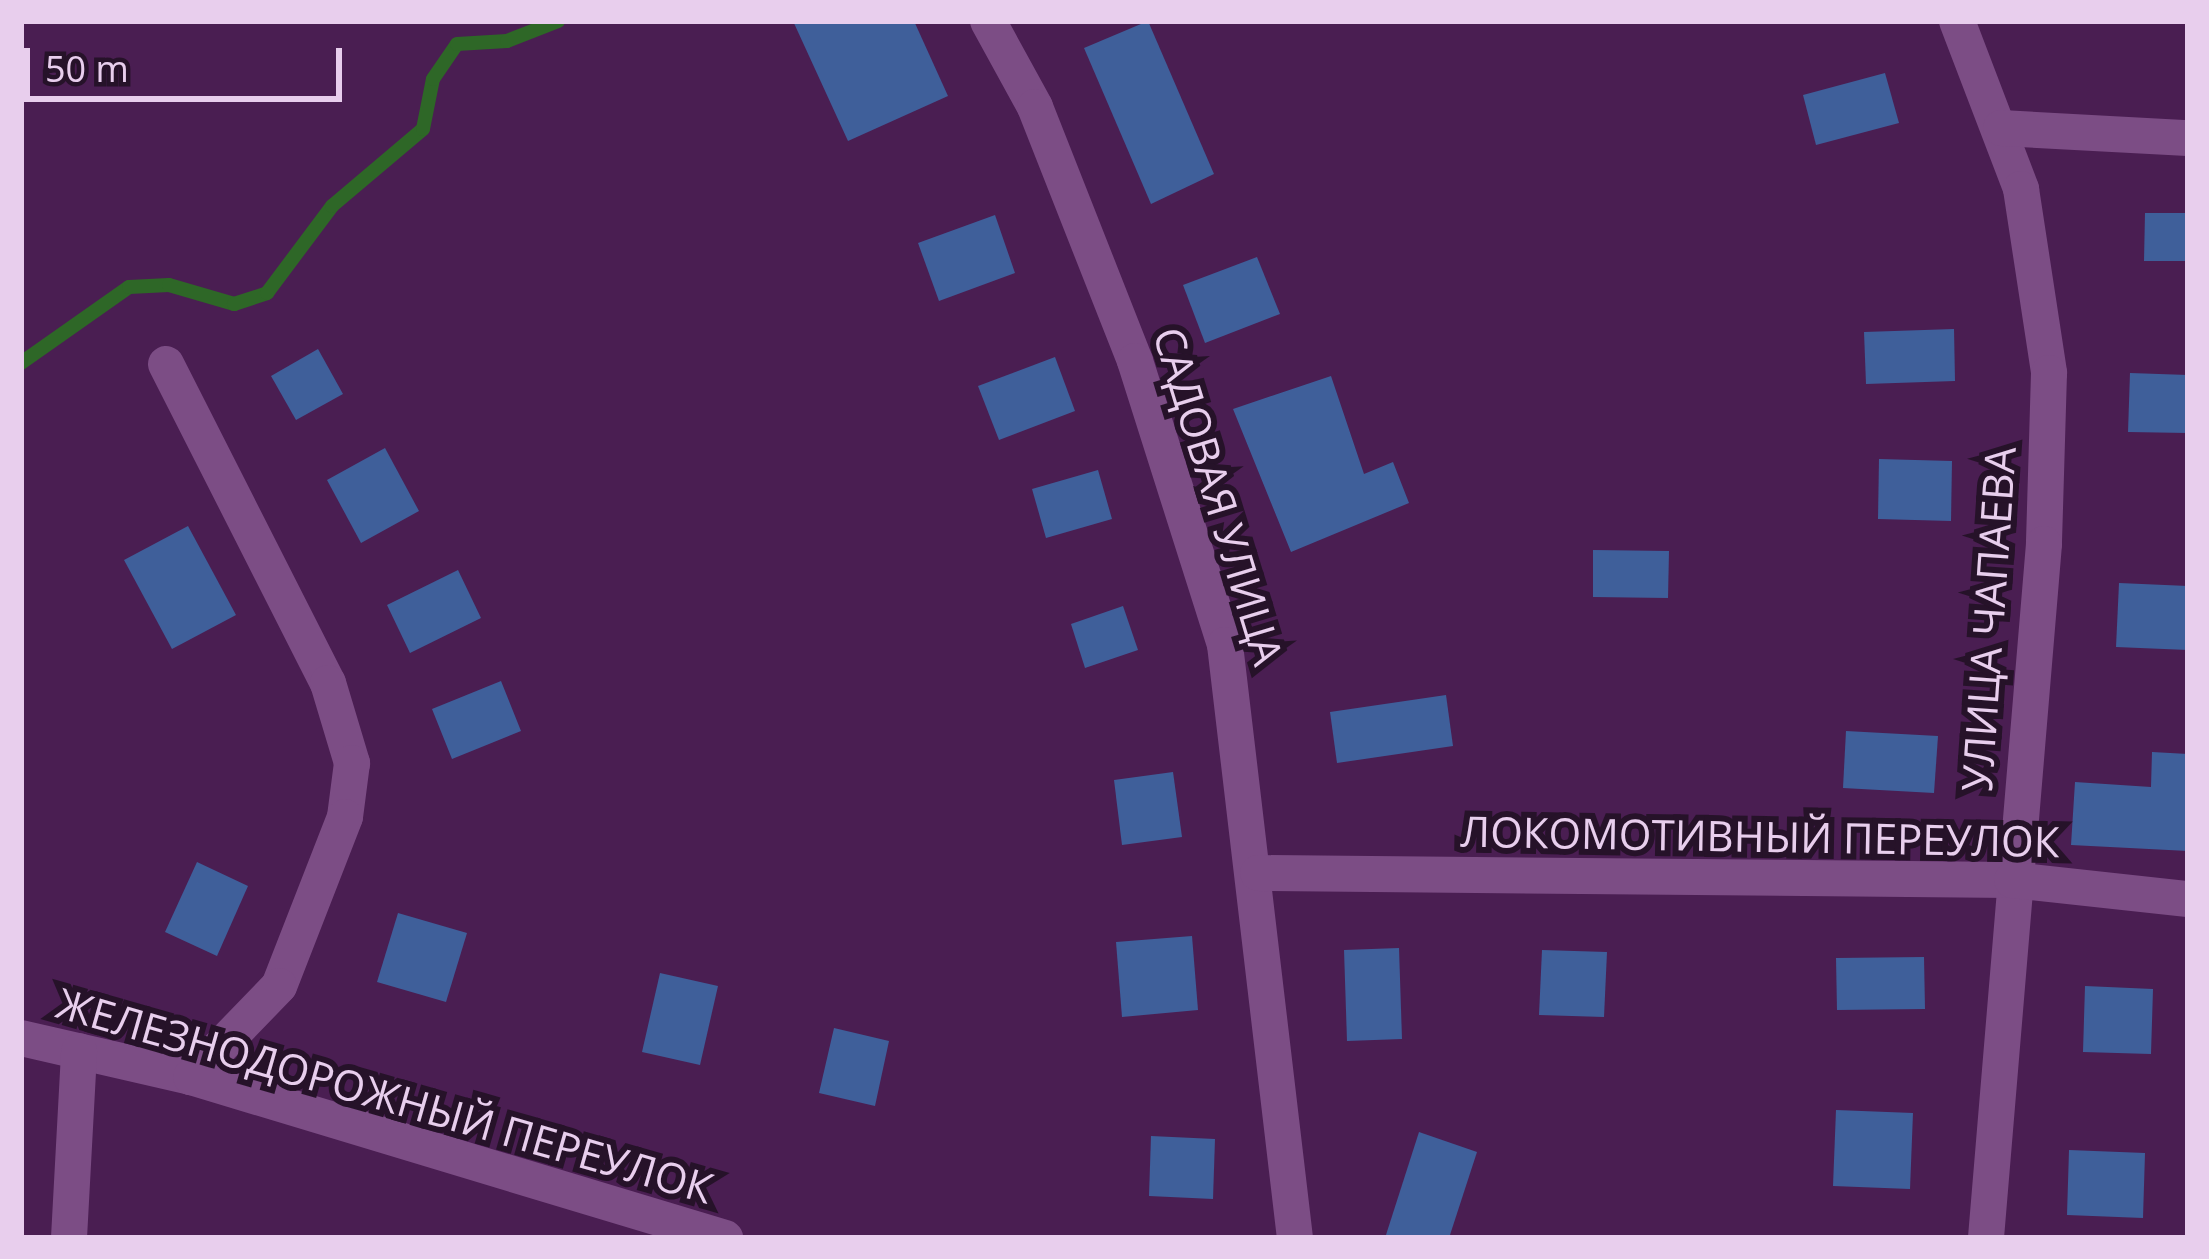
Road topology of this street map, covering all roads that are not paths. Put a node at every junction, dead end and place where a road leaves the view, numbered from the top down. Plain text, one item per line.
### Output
1 (988, 21) edge
2 (1957, 21) edge
3 (2001, 128) junction
4 (2188, 138) edge
5 (166, 364) dead end
6 (1258, 873) junction
7 (2012, 880) junction
8 (2188, 899) edge
9 (21, 1038) edge
10 (79, 1051) junction
11 (191, 1077) junction
12 (69, 1238) edge
13 (725, 1238) edge
14 (1295, 1238) edge
15 (1986, 1238) edge

1 - 6 street, САДОВАЯ УЛИЦА
2 - 3 street, УЛИЦА ЧАПАЕВА
3 - 4 street
3 - 7 street, УЛИЦА ЧАПАЕВА
5 - 11 street
6 - 7 street, ЛОКОМОТИВНЫЙ ПЕРЕУЛОК
6 - 14 street, САДОВАЯ УЛИЦА
7 - 8 street, ЛОКОМОТИВНЫЙ ПЕРЕУЛОК
7 - 15 street, УЛИЦА ЧАПАЕВА
9 - 10 street, ЖЕЛЕЗНОДОРОЖНЫЙ ПЕРЕУЛОК
10 - 11 street, ЖЕЛЕЗНОДОРОЖНЫЙ ПЕРЕУЛОК
10 - 12 street
11 - 13 street, ЖЕЛЕЗНОДОРОЖНЫЙ ПЕРЕУЛОК

